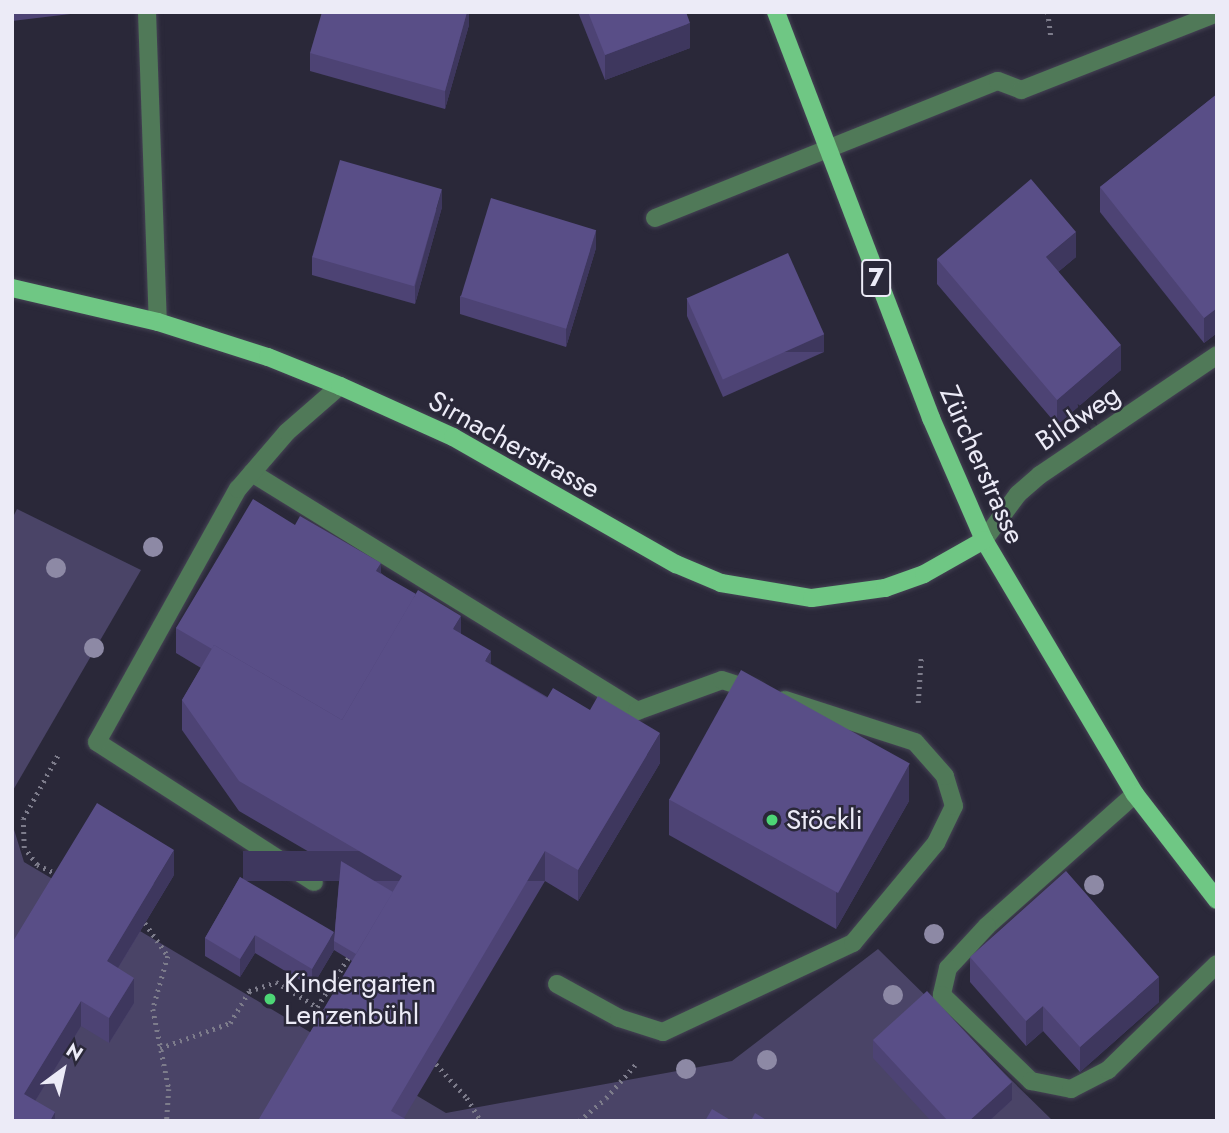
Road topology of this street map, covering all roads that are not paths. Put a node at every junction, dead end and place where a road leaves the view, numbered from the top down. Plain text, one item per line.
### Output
1 (147, 12) edge
2 (776, 12) edge
3 (1217, 13) edge
4 (825, 148) junction
5 (655, 218) dead end
6 (12, 288) edge
7 (158, 322) junction
8 (1217, 355) edge
9 (340, 386) junction
10 (252, 473) junction
11 (984, 540) junction
12 (1135, 794) junction
13 (314, 882) dead end
14 (1217, 900) edge
15 (1217, 964) edge
16 (557, 984) dead end

1 - 7 street
2 - 4 main road, Zürcherstrasse / 7
3 - 4 street
4 - 5 street
4 - 11 main road, Zürcherstrasse / 7
6 - 7 main road, Sirnacherstrasse
7 - 9 main road, Sirnacherstrasse
8 - 11 street, Bildweg
9 - 10 street
9 - 11 main road, Sirnacherstrasse
10 - 13 street
10 - 16 street
11 - 12 main road, Zürcherstrasse / 7
12 - 14 main road, Zürcherstrasse / 7
12 - 15 street

